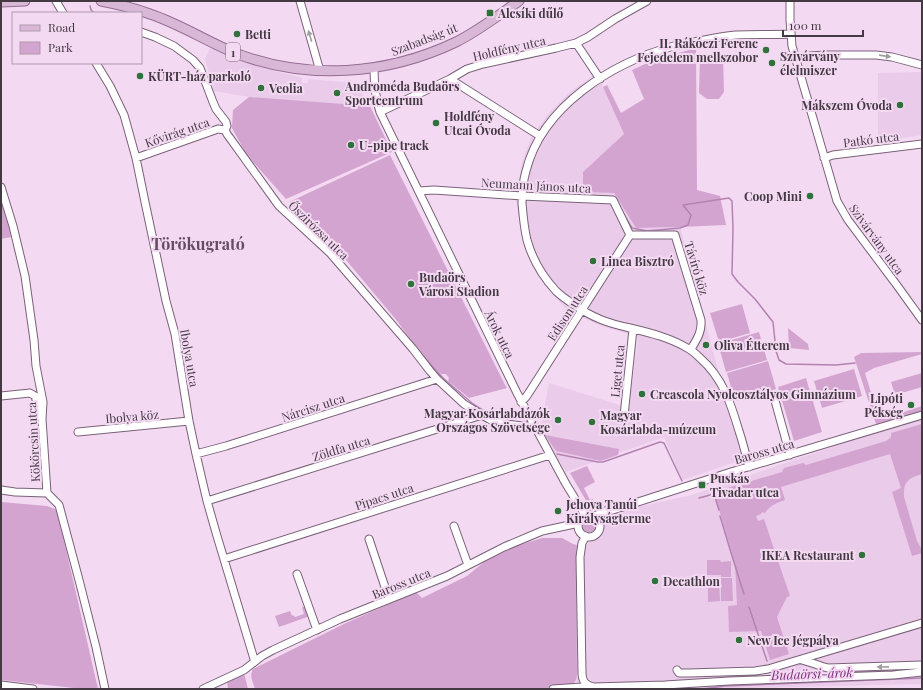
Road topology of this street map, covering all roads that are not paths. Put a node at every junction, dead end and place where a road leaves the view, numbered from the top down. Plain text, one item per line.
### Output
1 (25, 1) edge
2 (56, 1) edge
3 (100, 1) edge
4 (300, 1) edge
5 (519, 1) edge
6 (647, 1) edge
7 (790, 1) edge
8 (1, 2) edge
9 (62, 12) edge
10 (142, 32) edge
11 (791, 34) junction
12 (576, 43) junction
13 (795, 57) junction
14 (97, 64) edge
15 (922, 66) edge
16 (374, 68) junction
17 (320, 71) junction
18 (450, 79) junction
19 (600, 79) junction
20 (380, 112) junction
21 (226, 130) junction
22 (540, 136) junction
23 (922, 144) edge
24 (136, 158) junction
25 (824, 158) junction
26 (1, 187) edge
27 (419, 191) junction
28 (522, 196) junction
29 (630, 235) junction
30 (581, 310) junction
31 (922, 320) edge
32 (633, 329) junction
33 (690, 349) junction
34 (437, 379) junction
35 (1, 396) edge
36 (774, 397) dead end
37 (521, 402) junction
38 (482, 415) junction
39 (922, 415) edge
40 (624, 416) dead end
41 (42, 418) junction
42 (189, 421) junction
43 (534, 426) junction
44 (78, 432) dead end
45 (196, 454) junction
46 (550, 455) junction
47 (790, 455) junction
48 (749, 467) junction
49 (1, 490) edge
50 (47, 493) junction
51 (207, 501) junction
52 (613, 510) junction
53 (585, 515) junction
54 (595, 516) junction
55 (454, 526) dead end
56 (579, 527) junction
57 (600, 527) junction
58 (586, 536) junction
59 (369, 539) dead end
60 (224, 558) junction
61 (468, 565) junction
62 (297, 574) dead end
63 (389, 600) junction
64 (922, 623) edge
65 (317, 630) junction
66 (801, 660) junction
67 (255, 661) junction
68 (922, 665) edge
69 (677, 670) dead end
70 (922, 672) edge
71 (1, 685) edge
72 (586, 685) junction
73 (33, 689) edge
74 (105, 689) edge
75 (203, 689) edge
76 (552, 689) edge

1 - 8 main road
2 - 9 street
3 - 17 main road, Szabadság út / 1
17 -> 4 street
5 - 16 main road, Szabadság út / 1
6 - 12 street, Holdfény utca
7 - 11 street, Szivárvány utca
10 - 21 street, Őszirózsa utca
11 - 13 street, Szivárvány utca
11 - 19 street
12 - 18 street, Holdfény utca
12 - 19 street
13 -> 15 street
13 - 25 street, Szivárvány utca
14 - 24 street, Ibolya utca
16 - 17 main road, Szabadság út / 1
16 - 20 street, Árok utca
18 - 20 street, Holdfény utca
18 - 22 street
19 - 22 street
20 - 27 street, Árok utca
21 - 24 street, Kővirág utca
21 - 34 street, Őszirózsa utca
22 - 28 street
23 - 25 street, Patkó utca
24 - 42 street, Ibolya utca
25 - 31 street, Szivárvány utca
26 - 41 street, Kökörcsin utca
27 - 28 street, Neumann János utca
27 - 37 street, Árok utca
28 - 29 street, Neumann János utca
28 - 30 street
29 - 30 street, Edison utca
29 - 33 street, Távíró köz
30 - 32 street
30 - 37 street, Edison utca
32 - 33 street
32 - 40 street, Liget utca
33 - 48 street
34 - 38 street, Őszirózsa utca
34 - 45 street, Nárcisz utca
35 - 41 street
36 - 47 street
37 - 43 street, Árok utca
38 - 43 street, Őszirózsa utca
38 - 51 street, Zöldfa utca
39 - 47 street, Baross utca
41 - 50 street, Kökörcsin utca
42 - 44 street, Ibolya köz
42 - 45 street, Ibolya utca
43 - 46 street, Árok utca
45 - 51 street, Ibolya utca
46 - 53 street, Árok utca
46 - 60 street, Pipacs utca
47 - 48 street, Baross utca
48 - 52 street, Baross utca
49 - 50 street
50 - 74 street, Kökörcsin utca
51 - 60 street, Ibolya utca
52 - 54 street, Baross utca
52 - 57 street
53 - 54 street
53 - 56 street
54 - 57 street
55 - 61 street
56 - 58 street
56 - 61 street, Baross utca
57 - 58 street
58 - 72 street
59 - 63 street
60 - 67 street, Ibolya utca
61 - 63 street, Baross utca
62 - 65 street
63 - 65 street, Baross utca
64 - 66 street
65 - 67 street, Baross utca
68 -> 66 street
66 - 69 street
67 - 75 street, Baross utca
70 - 72 street
71 - 73 street
72 - 76 street

